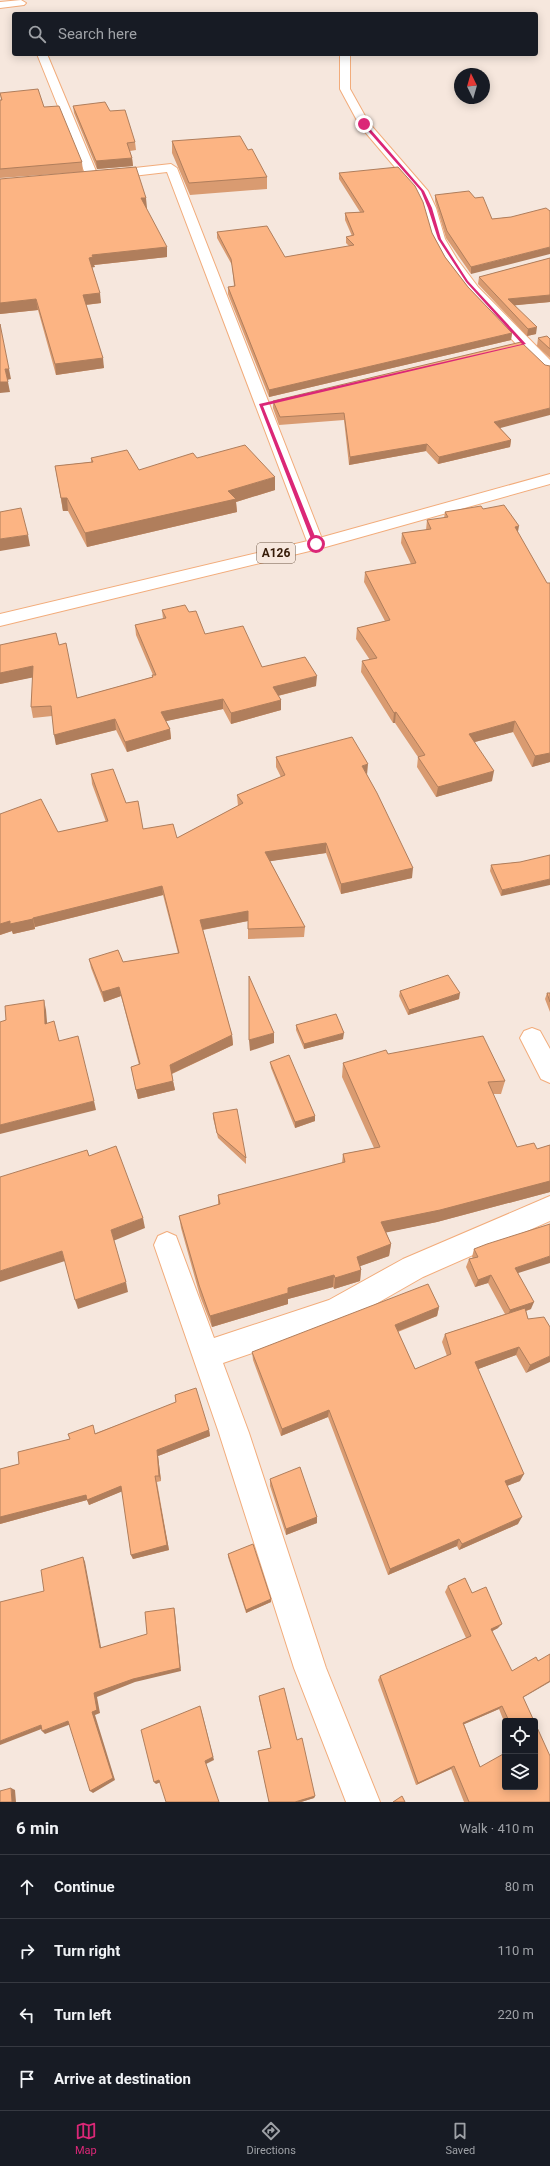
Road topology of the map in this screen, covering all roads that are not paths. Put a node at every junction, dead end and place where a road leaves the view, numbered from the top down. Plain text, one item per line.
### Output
1 (20, 1) edge
2 (0, 4) edge
3 (25, 12) edge
4 (43, 56) edge
5 (345, 56) edge
6 (92, 176) junction
7 (77, 178) edge
8 (482, 277) edge
9 (467, 281) junction
10 (531, 342) junction
11 (509, 348) edge
12 (550, 368) edge
13 (276, 401) edge
14 (261, 405) junction
15 (550, 480) edge
16 (316, 544) junction
17 (0, 620) edge
18 (532, 1038) dead end
19 (550, 1072) edge
20 (550, 1208) edge
21 (167, 1245) dead end
22 (206, 1355) junction
23 (363, 1802) edge

1 - 2 main road
1 - 3 main road
4 - 6 main road
5 - 9 main road
6 - 7 main road
6 - 14 main road
8 - 9 main road
9 - 10 main road
10 - 11 main road
10 - 12 main road
13 - 14 main road
14 - 16 main road
15 - 16 main road, A126
16 - 17 main road, A126
18 - 19 main road
20 - 22 main road
21 - 22 main road
22 - 23 main road

